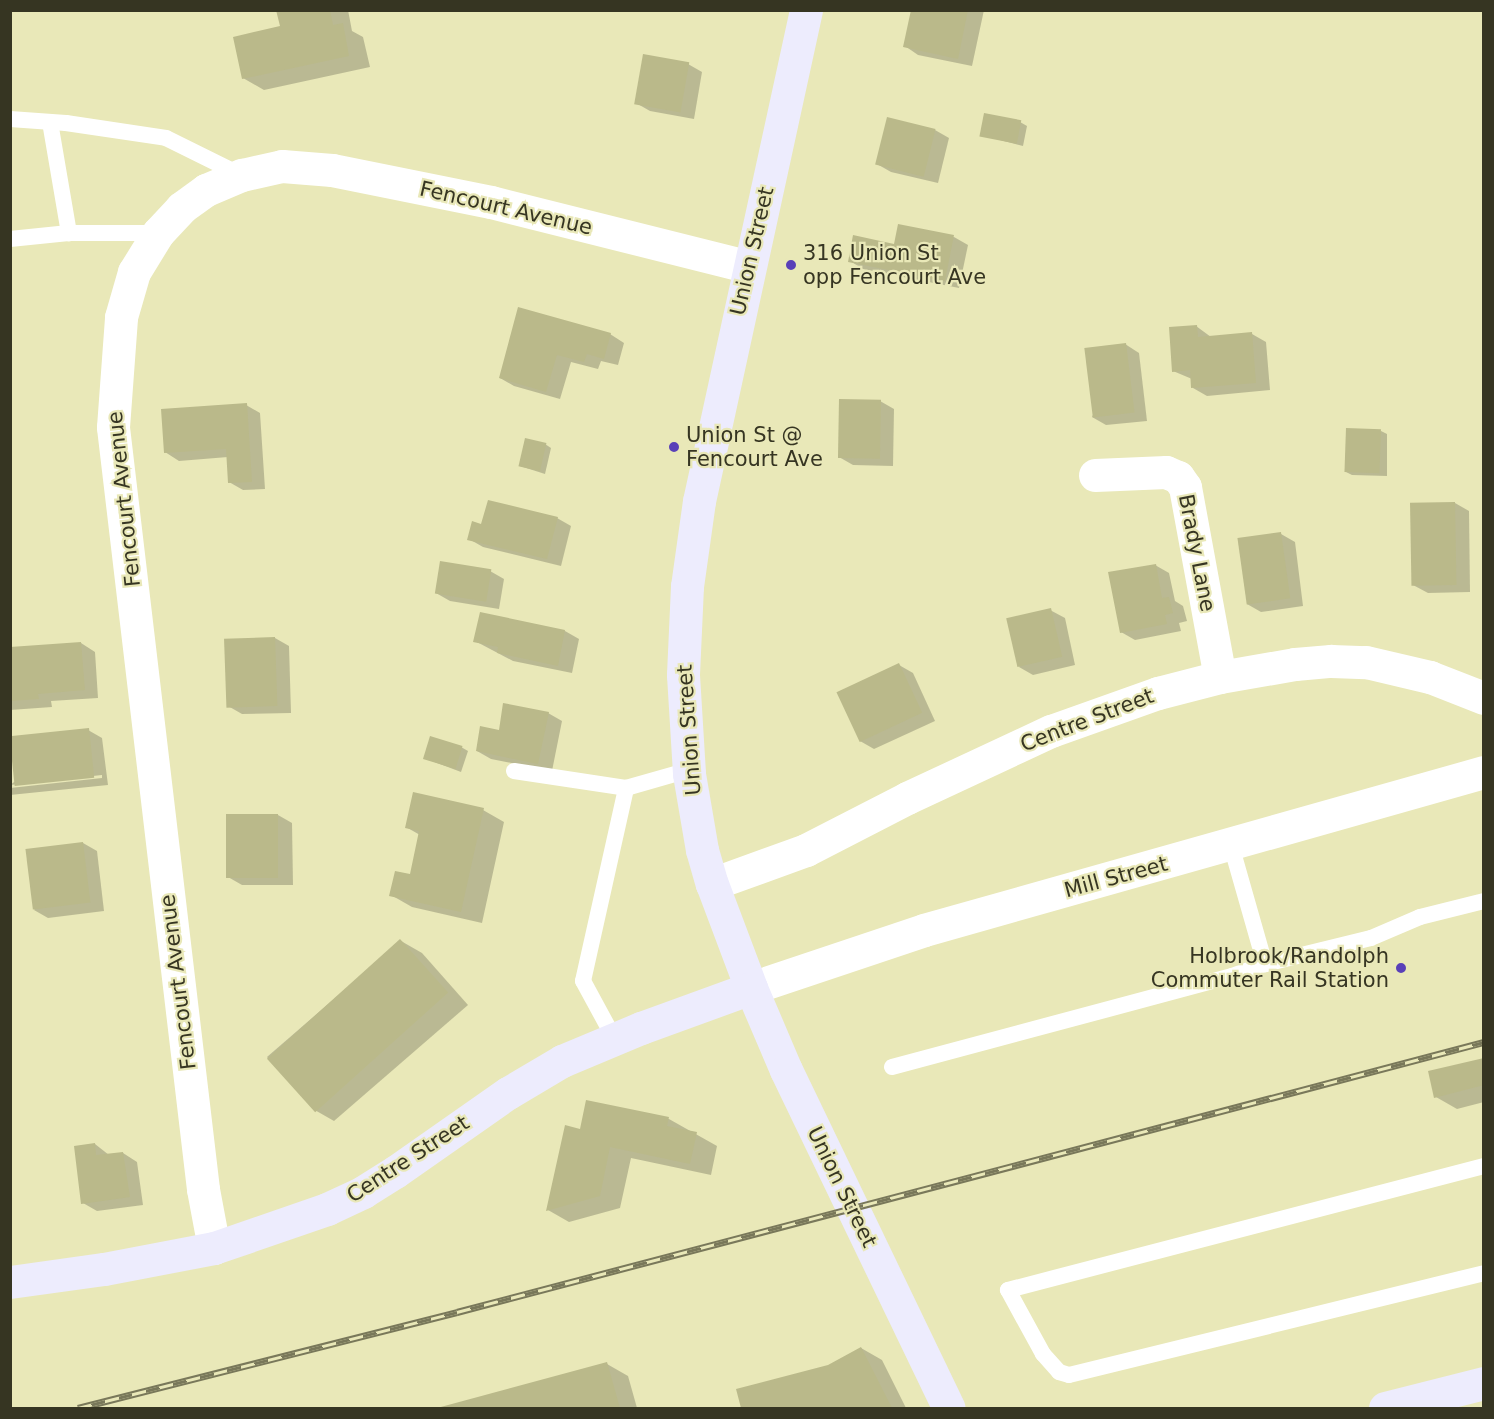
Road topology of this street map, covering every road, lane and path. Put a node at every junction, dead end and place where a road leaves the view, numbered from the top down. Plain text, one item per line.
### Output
1 (806, 10) edge
2 (10, 119) edge
3 (50, 122) junction
4 (242, 175) junction
5 (69, 233) junction
6 (158, 233) junction
7 (10, 239) edge
8 (749, 267) junction
9 (1095, 475) dead end
10 (1220, 677) junction
11 (1484, 698) edge
12 (689, 770) junction
13 (514, 771) dead end
14 (1484, 772) edge
15 (626, 788) junction
16 (1231, 845) junction
17 (712, 884) junction
18 (1484, 900) edge
19 (1264, 964) junction
20 (751, 988) junction
21 (614, 1038) junction
22 (892, 1066) dead end
23 (1484, 1166) edge
24 (214, 1248) junction
25 (1484, 1273) edge
26 (10, 1282) edge
27 (1484, 1383) edge
28 (949, 1408) edge
29 (1385, 1408) edge

1 - 8 main road, Union Street
2 - 3 lane
3 - 4 lane
3 - 5 lane
4 - 6 street, Fencourt Avenue
4 - 8 street, Fencourt Avenue
5 - 6 lane
5 - 7 lane
6 - 24 street, Fencourt Avenue
8 - 12 main road, Union Street
9 - 10 street, Brady Lane
10 - 11 street, Centre Street
10 - 17 street, Centre Street
12 - 15 lane
12 - 17 main road, Union Street
13 - 15 lane
14 - 16 street, Mill Street
15 - 21 lane
16 - 19 lane
16 - 20 street, Mill Street
17 - 20 main road, Union Street
18 - 19 lane
19 - 22 lane
20 - 21 main road, Centre Street
20 - 28 main road, Union Street
21 - 24 main road, Centre Street
23 - 25 lane
24 - 26 main road, Centre Street
27 - 29 main road

